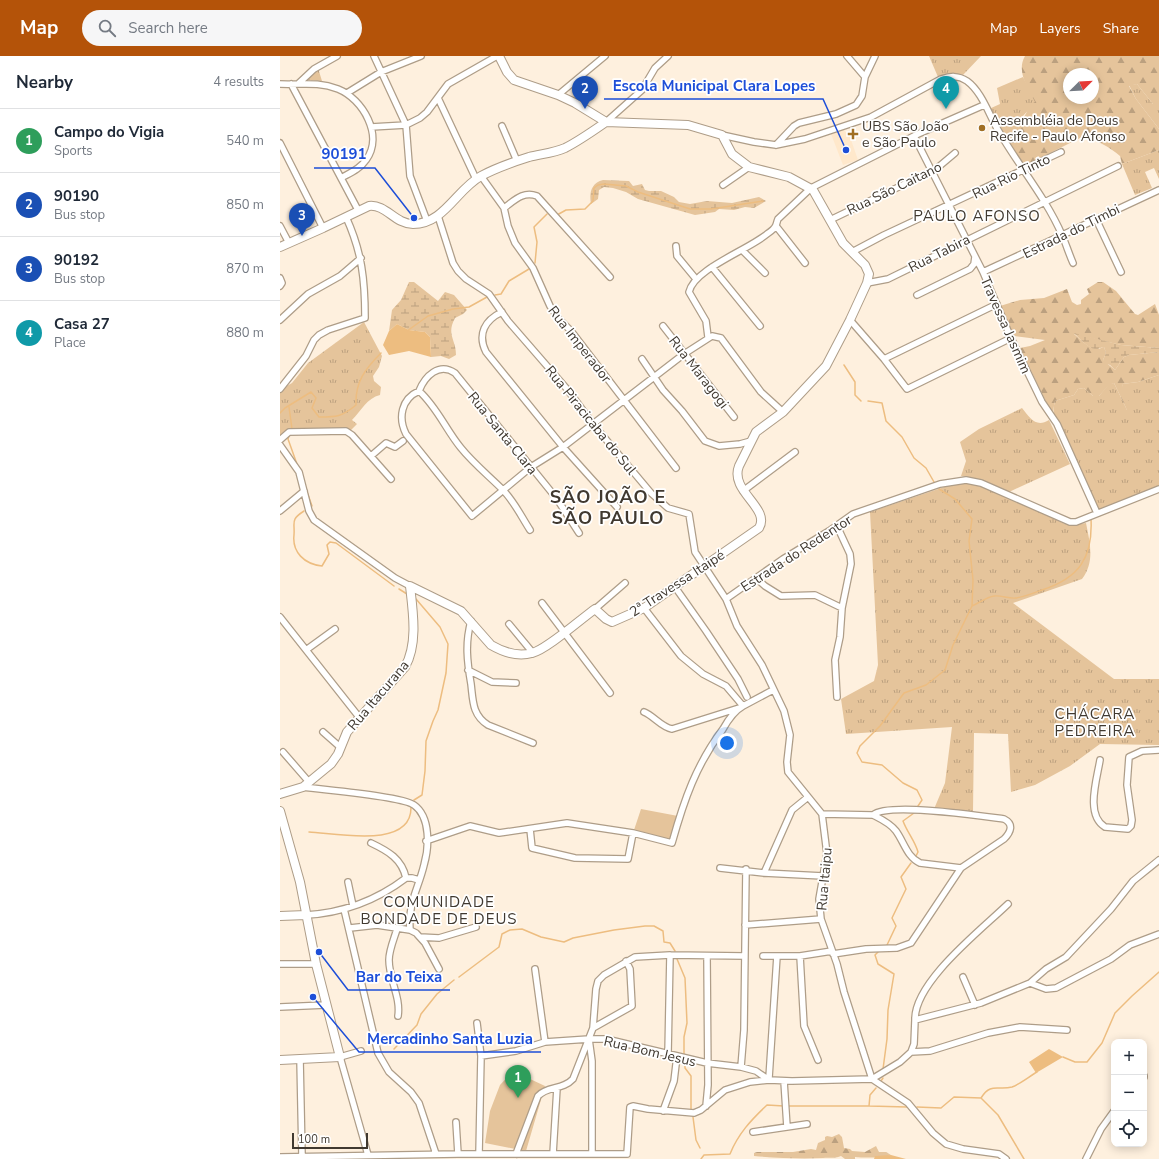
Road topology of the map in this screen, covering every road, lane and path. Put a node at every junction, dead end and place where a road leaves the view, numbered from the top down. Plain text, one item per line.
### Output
1 (337, 56) edge
2 (374, 56) edge
3 (420, 56) edge
4 (498, 56) edge
5 (605, 56) edge
6 (668, 56) edge
7 (847, 56) edge
8 (875, 56) edge
9 (381, 72) junction
10 (865, 77) junction
11 (299, 83) junction
12 (280, 84) edge
13 (291, 84) junction
14 (347, 93) junction
15 (558, 95) junction
16 (438, 98) junction
17 (984, 105) junction
18 (606, 122) junction
19 (406, 125) junction
20 (502, 126) dead end
21 (371, 127) junction
22 (722, 135) junction
23 (914, 136) junction
24 (280, 143) edge
25 (776, 145) junction
26 (1061, 152) dead end
27 (955, 153) dead end
28 (517, 161) junction
29 (1118, 166) dead end
30 (749, 167) junction
31 (1024, 170) junction
32 (931, 171) junction
33 (341, 178) junction
34 (478, 178) junction
35 (723, 185) dead end
36 (811, 188) junction
37 (1159, 190) edge
38 (1044, 203) junction
39 (949, 205) junction
40 (504, 208) junction
41 (358, 210) junction
42 (438, 216) junction
43 (346, 217) junction
44 (1096, 219) junction
45 (830, 220) junction
46 (427, 221) junction
47 (280, 226) edge
48 (776, 226) junction
49 (324, 228) junction
50 (1062, 235) junction
51 (966, 239) junction
52 (289, 243) junction
53 (676, 246) dead end
54 (280, 247) edge
55 (743, 251) junction
56 (852, 252) junction
57 (975, 257) junction
58 (361, 258) junction
59 (805, 263) dead end
60 (1074, 263) dead end
61 (712, 267) junction
62 (983, 272) junction
63 (1121, 272) dead end
64 (765, 273) dead end
65 (610, 277) dead end
66 (280, 278) edge
67 (696, 279) junction
68 (867, 283) junction
69 (280, 286) edge
70 (917, 295) dead end
71 (997, 304) junction
72 (502, 312) junction
73 (280, 320) edge
74 (850, 320) junction
75 (663, 326) dead end
76 (760, 326) dead end
77 (708, 337) junction
78 (1011, 338) junction
79 (684, 354) junction
80 (642, 359) dead end
81 (884, 359) junction
82 (654, 377) junction
83 (280, 389) edge
84 (418, 392) junction
85 (624, 402) junction
86 (783, 412) junction
87 (734, 417) dead end
88 (593, 424) junction
89 (280, 440) edge
90 (403, 441) dead end
91 (751, 441) junction
92 (280, 445) edge
93 (563, 447) junction
94 (795, 452) dead end
95 (371, 456) junction
96 (531, 467) junction
97 (676, 468) dead end
98 (391, 479) dead end
99 (1159, 489) edge
100 (503, 490) junction
101 (304, 491) junction
102 (743, 491) junction
103 (617, 507) dead end
104 (280, 511) edge
105 (1097, 514) junction
106 (837, 526) junction
107 (530, 530) dead end
108 (579, 532) dead end
109 (705, 566) junction
110 (756, 578) junction
111 (625, 583) dead end
112 (410, 586) junction
113 (675, 587) junction
114 (726, 599) junction
115 (542, 602) dead end
116 (644, 608) junction
117 (842, 608) junction
118 (595, 609) junction
119 (280, 617) edge
120 (471, 621) junction
121 (509, 624) dead end
122 (335, 629) dead end
123 (564, 632) junction
124 (306, 650) junction
125 (533, 653) junction
126 (468, 670) junction
127 (516, 683) dead end
128 (773, 690) junction
129 (610, 693) dead end
130 (747, 697) dead end
131 (837, 697) dead end
132 (741, 707) junction
133 (644, 712) dead end
134 (359, 717) junction
135 (323, 732) dead end
136 (533, 743) dead end
137 (340, 747) junction
138 (1159, 750) edge
139 (284, 752) dead end
140 (1100, 760) dead end
141 (306, 784) junction
142 (280, 794) edge
143 (808, 797) junction
144 (280, 811) edge
145 (822, 814) junction
146 (873, 815) junction
147 (530, 829) junction
148 (633, 833) junction
149 (426, 841) junction
150 (371, 844) dead end
151 (1159, 860) edge
152 (720, 868) dead end
153 (961, 868) junction
154 (746, 869) junction
155 (764, 873) junction
156 (824, 876) junction
157 (406, 878) junction
158 (419, 880) junction
159 (348, 882) dead end
160 (1008, 904) dead end
161 (353, 906) junction
162 (344, 909) junction
163 (306, 915) junction
164 (280, 916) edge
165 (821, 918) junction
166 (745, 925) junction
167 (476, 927) dead end
168 (350, 928) junction
169 (397, 929) junction
170 (410, 930) junction
171 (1159, 934) edge
172 (420, 937) junction
173 (832, 952) junction
174 (670, 955) junction
175 (707, 956) junction
176 (744, 956) junction
177 (763, 956) dead end
178 (777, 956) junction
179 (800, 956) junction
180 (626, 961) junction
181 (280, 964) edge
182 (316, 964) junction
183 (439, 969) dead end
184 (535, 969) dead end
185 (963, 976) dead end
186 (1030, 983) junction
187 (326, 1005) junction
188 (975, 1005) junction
189 (280, 1007) edge
190 (398, 1016) dead end
191 (915, 1020) junction
192 (477, 1023) dead end
193 (593, 1028) junction
194 (1067, 1030) dead end
195 (589, 1039) junction
196 (545, 1042) junction
197 (361, 1051) dead end
198 (911, 1052) junction
199 (668, 1054) junction
200 (481, 1056) junction
201 (677, 1056) junction
202 (340, 1057) junction
203 (300, 1059) junction
204 (280, 1060) edge
205 (818, 1060) dead end
206 (707, 1063) junction
207 (742, 1067) junction
208 (769, 1079) junction
209 (872, 1079) junction
210 (784, 1081) junction
211 (557, 1088) junction
212 (706, 1106) junction
213 (663, 1111) junction
214 (1111, 1115) edge
215 (456, 1122) dead end
216 (808, 1124) dead end
217 (787, 1127) junction
218 (752, 1132) dead end
219 (436, 1154) junction
220 (479, 1154) junction
221 (516, 1154) junction
222 (553, 1154) junction
223 (592, 1154) junction
224 (368, 1155) junction
225 (457, 1155) edge
226 (302, 1156) junction
227 (280, 1157) edge
228 (1006, 1159) edge
229 (1086, 1159) edge

1 - 11 street
2 - 9 street
3 - 9 street
4 - 15 street
4 - 16 street
5 - 15 street
6 - 18 street
7 - 10 street
8 - 10 street
9 - 14 street
9 - 19 street
10 - 25 street
11 - 13 street
11 - 14 street
12 - 13 street
13 - 33 street
14 - 21 street
15 - 18 street
16 - 19 street
16 - 34 street
17 - 23 street
17 - 25 street
17 - 31 street
18 - 22 street
18 - 28 street
19 - 21 street
19 - 46 street
20 - 28 street
21 - 33 street
22 - 25 street
22 - 30 street
23 - 32 street, Travessa Jasmim
23 - 36 street
24 - 49 street
26 - 31 street, Rua Rio Tinto
27 - 32 street, Rua São Caitano
28 - 34 street
29 - 38 street, Rua Tabira
30 - 35 street
30 - 36 street
31 - 38 street
31 - 39 street, Rua Rio Tinto
32 - 39 street, Travessa Jasmim
32 - 45 street, Rua São Caitano
33 - 41 street
34 - 40 street
34 - 42 street
36 - 45 street
36 - 48 street
37 - 44 street, Estrada do Timbi
38 - 50 street
38 - 51 street, Rua Tabira
39 - 51 street, Travessa Jasmim
39 - 56 street, Rua Rio Tinto
40 - 65 street
40 - 85 street, Rua Imperador
41 - 43 street
41 - 46 street
42 - 46 street
42 - 72 street, Rua Piracicaba do Sul
43 - 49 street
43 - 58 street
44 - 50 street, Estrada do Timbi
44 - 63 street
45 - 56 street
47 - 52 street
48 - 55 street
48 - 59 street
49 - 52 street
50 - 60 street
50 - 62 street, Estrada do Timbi
51 - 57 street, Travessa Jasmim
51 - 68 street, Rua Tabira
52 - 54 street
53 - 67 street
55 - 61 street
55 - 64 street
56 - 68 street
57 - 62 street, Travessa Jasmim
57 - 70 street
58 - 73 street
58 - 83 street
61 - 67 street
61 - 76 street
62 - 71 street, Travessa Jasmim
66 - 69 street
67 - 77 street
68 - 74 street, 2ª Travessa Itaipé
71 - 78 street, Travessa Jasmim
71 - 81 street
72 - 88 street, Rua Piracicaba do Sul
72 - 93 street
74 - 81 street
74 - 86 street, 2ª Travessa Itaipé
75 - 79 street, Rua Maragogi
77 - 79 street
77 - 86 street
78 - 81 street
78 - 105 street, Travessa Jasmim
79 - 82 street
79 - 87 street, Rua Maragogi
80 - 82 street
82 - 85 street
82 - 91 street
84 - 96 street, Rua Santa Clara
84 - 100 street
84 - 100 street, Rua Santa Clara
85 - 88 street
85 - 97 street, Rua Imperador
86 - 91 street, 2ª Travessa Itaipé
88 - 93 street
88 - 109 street, Rua Piracicaba do Sul
89 - 95 street
90 - 95 street
91 - 102 street, 2ª Travessa Itaipé
92 - 101 street
93 - 96 street
93 - 103 street
94 - 102 street
95 - 98 street
96 - 100 street
96 - 108 street, Rua Santa Clara
99 - 105 street, Estrada do Redentor
100 - 107 street
101 - 104 street
101 - 112 street
102 - 109 street, 2ª Travessa Itaipé
105 - 106 street, Estrada do Redentor
106 - 110 street, Estrada do Redentor
106 - 117 street
109 - 113 street, 2ª Travessa Itaipé
109 - 114 street
110 - 114 street, Estrada do Redentor
110 - 117 street
111 - 118 street
112 - 120 street
112 - 134 street, Rua Itacurana
113 - 116 street, 2ª Travessa Itaipé
113 - 130 street
114 - 128 street
115 - 123 street
116 - 118 street, 2ª Travessa Itaipé
116 - 132 street
117 - 131 street
118 - 123 street
119 - 124 street
120 - 125 street
120 - 126 street
121 - 125 street
122 - 124 street
123 - 125 street
123 - 129 street
124 - 134 street
126 - 127 street
126 - 136 street
128 - 132 street
128 - 143 street
132 - 133 street
132 - 148 street
134 - 137 street, Rua Itacurana
135 - 137 street
137 - 141 street, Rua Itacurana
138 - 140 street
139 - 141 street
141 - 142 street, Rua Itacurana
141 - 149 street
143 - 145 street
143 - 155 street
144 - 163 street
145 - 146 street
145 - 156 street, Rua Itaipu
146 - 153 street
146 - 153 street
147 - 148 street
147 - 148 street
147 - 149 street
149 - 158 street
150 - 157 street
151 - 186 street
152 - 154 street
153 - 173 street
154 - 155 street
154 - 166 street
155 - 156 street
156 - 165 street, Rua Itaipu
157 - 158 street
157 - 161 street
158 - 170 street
159 - 161 street
160 - 191 street
161 - 162 street
162 - 163 street
162 - 168 street
163 - 164 street
163 - 182 street
165 - 166 street
165 - 173 street, Rua Itaipu
166 - 176 street
167 - 172 street
168 - 169 street
168 - 219 street
169 - 170 street
169 - 190 street
170 - 172 street
171 - 186 street
172 - 183 street
173 - 179 street
173 - 209 street, Rua Itaipu
174 - 175 street
174 - 180 street
174 - 199 street
175 - 176 street
175 - 206 street
176 - 207 street
177 - 178 street
178 - 179 street
178 - 208 street
179 - 205 street
180 - 193 street
180 - 193 street
181 - 182 street
182 - 187 street
184 - 196 street
185 - 188 street
186 - 188 street
187 - 189 street
187 - 202 street
188 - 191 street
191 - 198 street
192 - 200 street
193 - 195 street
194 - 198 street
195 - 196 street, Rua Bom Jesus
195 - 199 street, Rua Bom Jesus
195 - 211 street
195 - 223 street
196 - 200 street, Rua Bom Jesus
197 - 202 street
198 - 209 street
199 - 201 street, Rua Bom Jesus
200 - 220 street
201 - 206 street, Rua Bom Jesus
201 - 213 street
202 - 203 street
202 - 224 street
203 - 204 street
203 - 226 street
206 - 207 street, Rua Bom Jesus
206 - 212 street
207 - 208 street, Rua Bom Jesus
208 - 210 street
208 - 212 street
209 - 210 street
209 - 228 street
210 - 217 street
211 - 221 street
211 - 222 street
212 - 213 street
213 - 223 street
214 - 229 street
215 - 225 street
216 - 217 street
217 - 218 street
219 - 224 street
219 - 225 street
220 - 221 street
220 - 225 street
221 - 222 street
222 - 223 street
224 - 226 street
226 - 227 street

